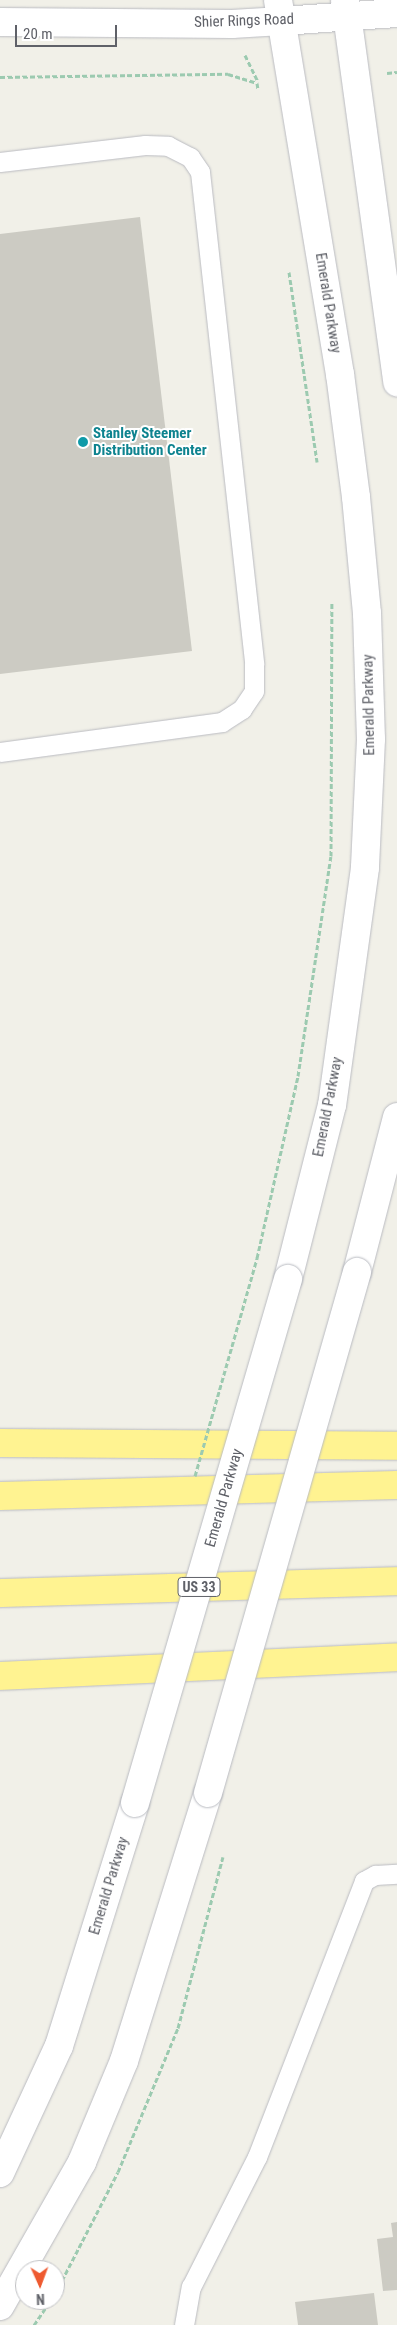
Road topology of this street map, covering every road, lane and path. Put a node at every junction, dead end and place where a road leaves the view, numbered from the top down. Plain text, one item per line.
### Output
1 (346, 8) edge
2 (280, 10) edge
3 (397, 13) edge
4 (0, 22) edge
5 (0, 77) edge
6 (259, 91) dead end
7 (0, 162) edge
8 (288, 267) dead end
9 (397, 382) edge
10 (317, 464) dead end
11 (332, 592) dead end
12 (0, 752) edge
13 (397, 1117) edge
14 (257, 1258) dead end
15 (0, 1443) edge
16 (397, 1446) edge
17 (397, 1485) edge
18 (0, 1496) edge
19 (397, 1580) edge
20 (0, 1593) edge
21 (397, 1657) edge
22 (0, 1676) edge
23 (397, 1874) edge
24 (0, 2173) edge
25 (0, 2306) edge
26 (44, 2310) edge
27 (34, 2325) edge
28 (184, 2325) edge

1 - 2 main road, Shier Rings Road
1 - 3 main road, Shier Rings Road
1 - 9 main road
2 - 4 main road, Shier Rings Road
2 - 24 main road, Emerald Parkway, bridge
5 - 6 path
7 - 12 lane
8 - 10 path
11 - 14 path
13 - 25 main road, bridge
15 - 16 highway
17 - 18 highway
19 - 20 highway, US 33
21 - 22 highway
23 - 28 lane
26 - 27 path

